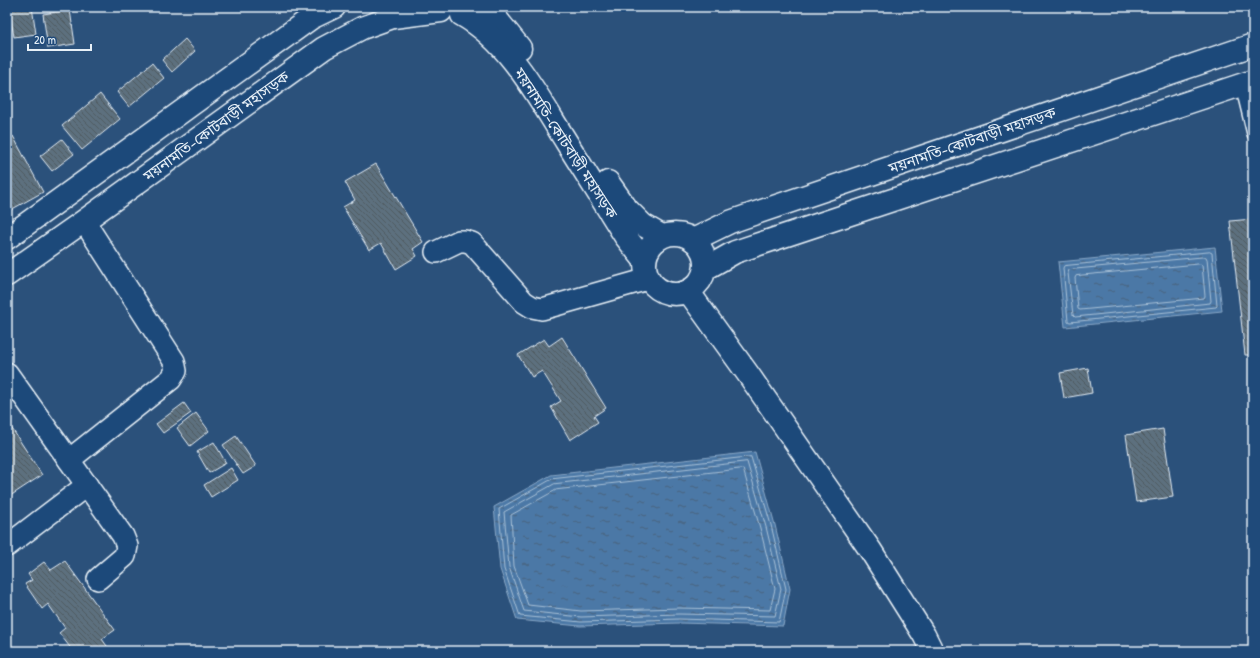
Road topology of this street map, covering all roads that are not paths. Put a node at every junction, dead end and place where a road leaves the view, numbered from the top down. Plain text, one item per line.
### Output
1 (334, 7) edge
2 (487, 7) edge
3 (439, 9) edge
4 (469, 11) edge
5 (1253, 45) edge
6 (1247, 83) edge
7 (1253, 134) edge
8 (84, 221) junction
9 (662, 236) junction
10 (7, 238) edge
11 (693, 240) junction
12 (436, 252) dead end
13 (705, 269) junction
14 (647, 270) junction
15 (7, 275) edge
16 (688, 291) junction
17 (7, 373) edge
18 (69, 460) junction
19 (87, 485) junction
20 (7, 546) edge
21 (98, 579) dead end
22 (932, 651) edge

1 - 10 main road
2 - 9 main road, ময়নামতি–কোটবাড়ী মহাসড়ক
3 - 4 main road, ময়নামতি–কোটবাড়ী মহাসড়ক
3 - 8 main road, ময়নামতি–কোটবাড়ী মহাসড়ক
4 - 14 main road, ময়নামতি–কোটবাড়ী মহাসড়ক
5 - 11 main road, ময়নামতি–কোটবাড়ী মহাসড়ক
6 - 7 lane
6 - 13 main road, ময়নামতি–কোটবাড়ী মহাসড়ক
8 - 15 main road, ময়নামতি–কোটবাড়ী মহাসড়ক
8 - 18 street
9 - 11 main road
9 - 14 main road
11 - 13 main road
12 - 14 street
13 - 16 main road
14 - 16 main road, ময়নামতি–কোটবাড়ী মহাসড়ক
16 - 22 main road
17 - 18 street
18 - 19 street
19 - 20 street
19 - 21 street

